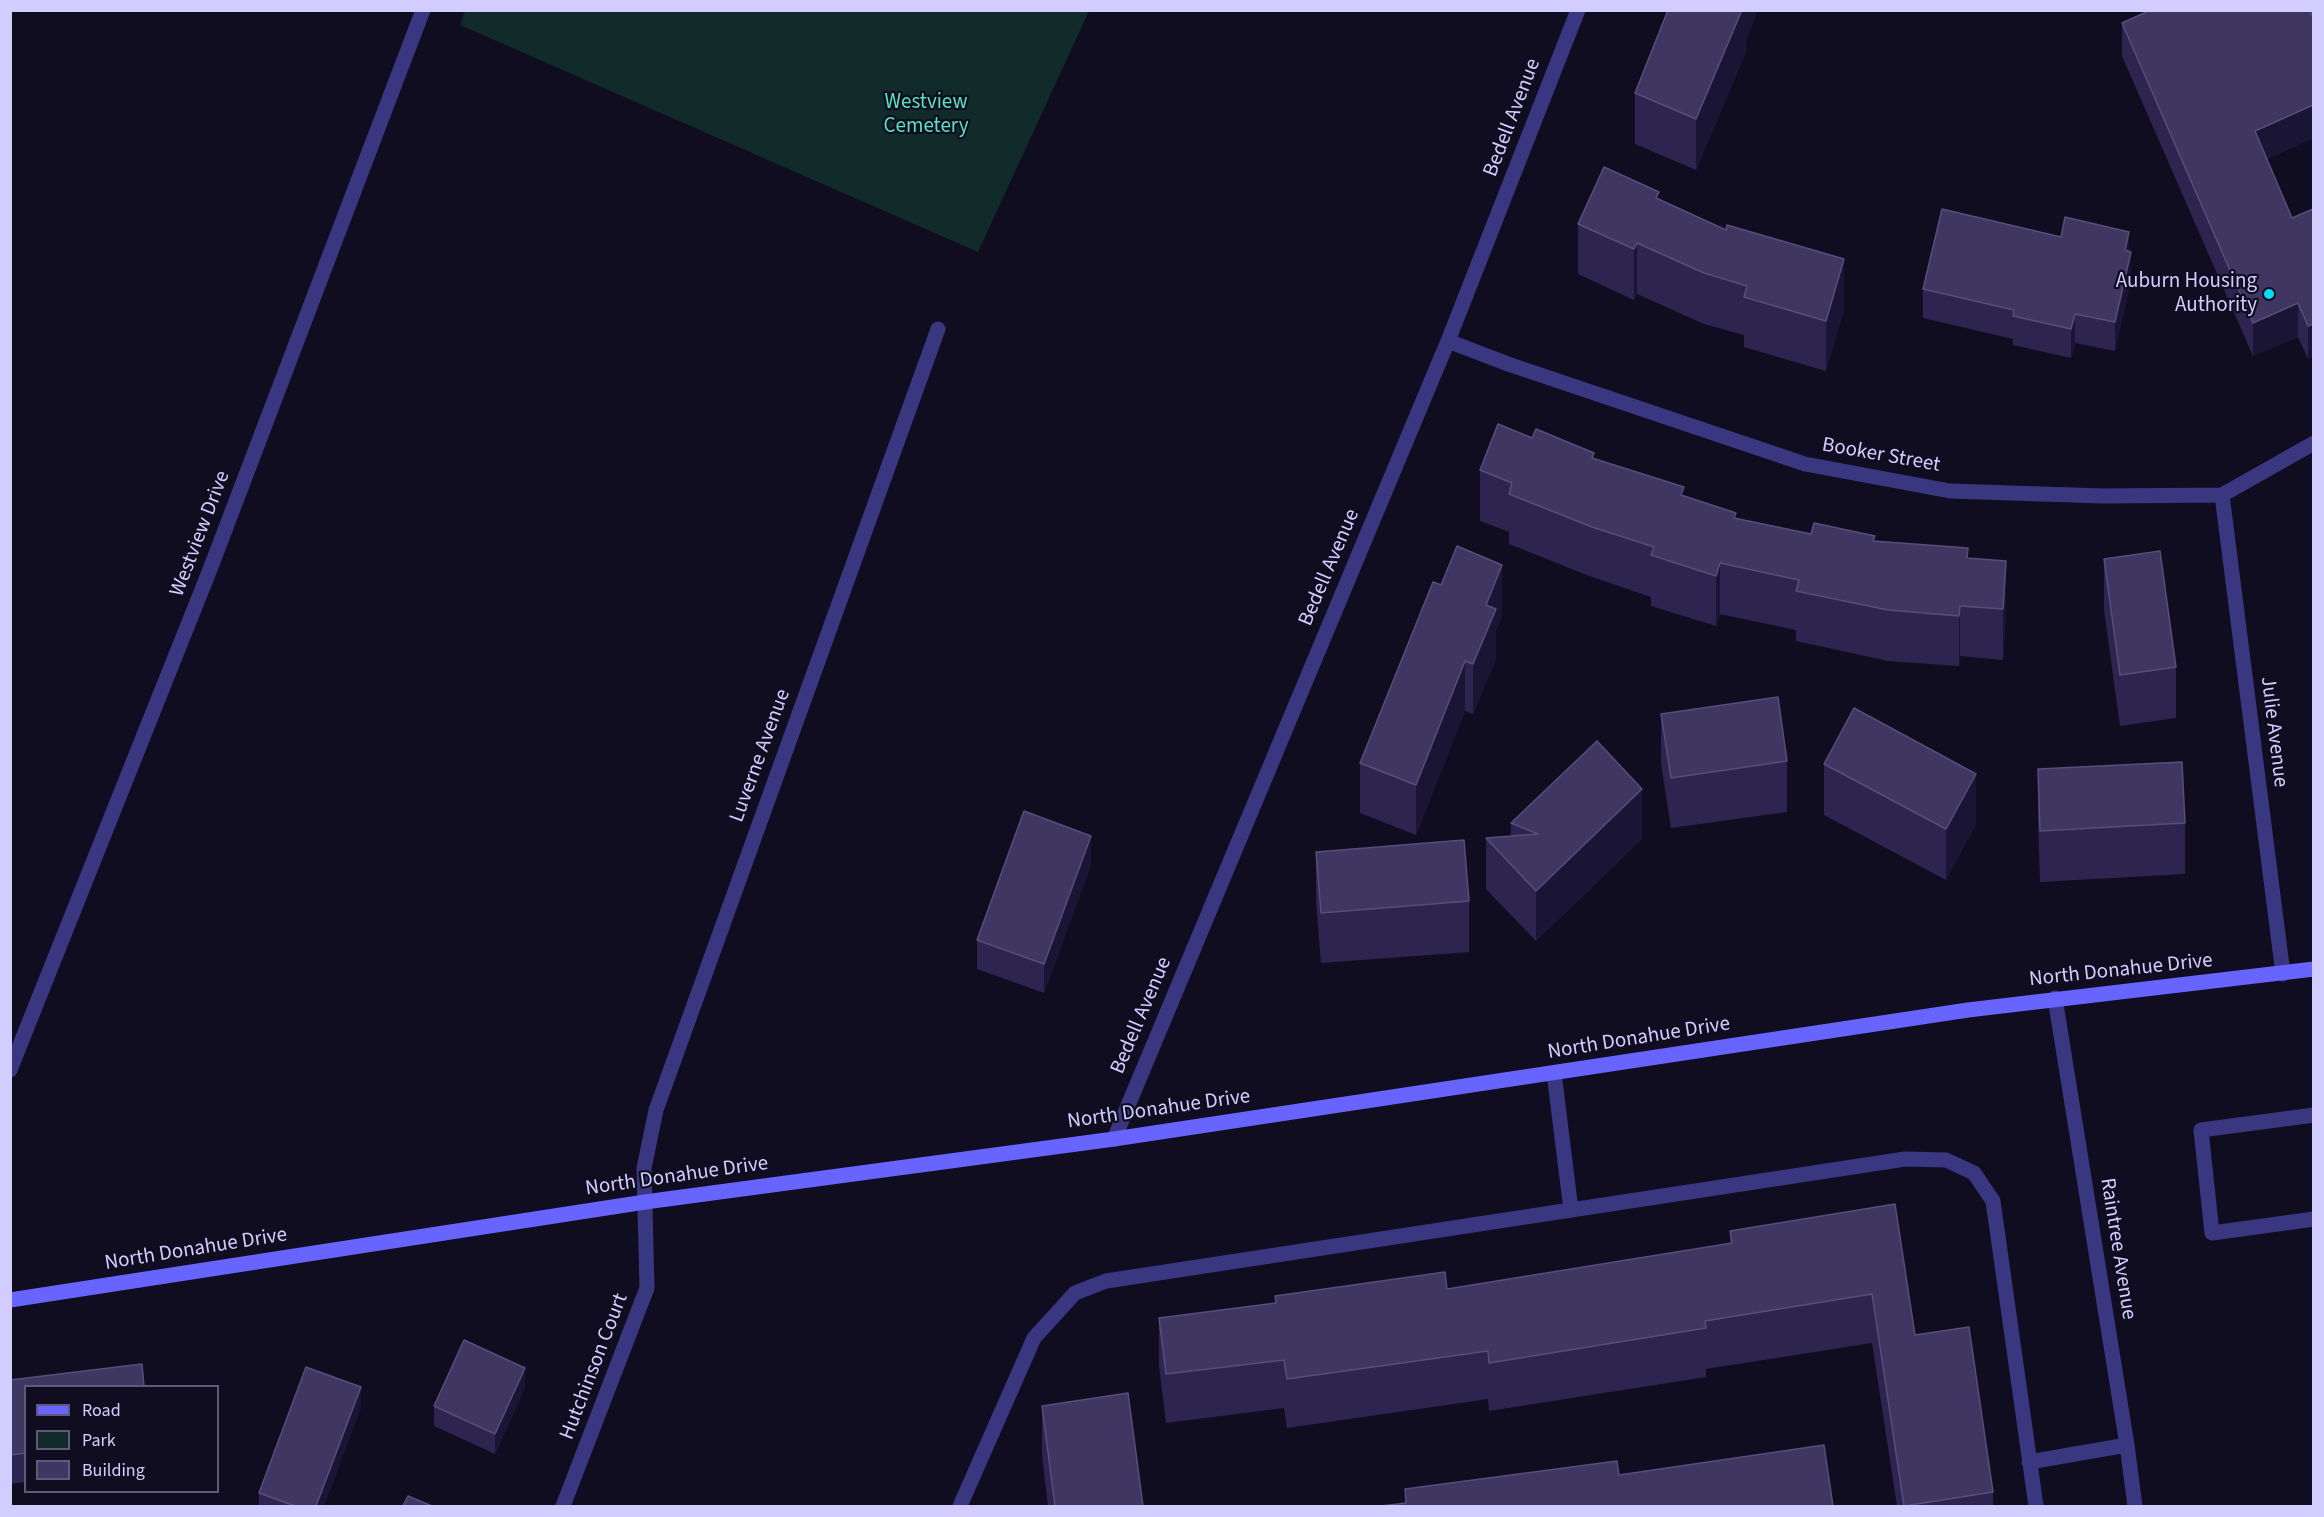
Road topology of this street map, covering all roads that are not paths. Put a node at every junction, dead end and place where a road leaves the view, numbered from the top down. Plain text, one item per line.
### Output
1 (423, 10) edge
2 (1578, 10) edge
3 (938, 329) dead end
4 (1448, 341) junction
5 (2313, 443) edge
6 (2222, 495) junction
7 (2313, 969) edge
8 (2283, 974) junction
9 (2055, 998) junction
10 (10, 1070) edge
11 (1554, 1073) junction
12 (2313, 1115) edge
13 (1114, 1139) junction
14 (645, 1202) junction
15 (1571, 1210) junction
16 (2313, 1219) edge
17 (10, 1300) edge
18 (2127, 1445) junction
19 (2029, 1461) junction
20 (563, 1506) edge
21 (960, 1506) edge
22 (2036, 1506) edge
23 (2135, 1506) edge

1 - 10 street, Westview Drive
2 - 4 street, Bedell Avenue
3 - 14 street, Luverne Avenue
4 - 6 street, Booker Street
4 - 13 street, Bedell Avenue
5 - 6 street, Booker Street
6 - 8 street, Julie Avenue
7 - 8 street, North Donahue Drive
8 - 9 street, North Donahue Drive
9 - 11 street, North Donahue Drive
9 - 18 street, Raintree Avenue
11 - 13 street, North Donahue Drive
11 - 15 street
12 - 16 street
13 - 14 street, North Donahue Drive
14 - 17 street, North Donahue Drive
14 - 20 street, Hutchinson Court
15 - 19 street
15 - 21 street
18 - 19 street
18 - 23 street, Raintree Avenue
19 - 22 street

